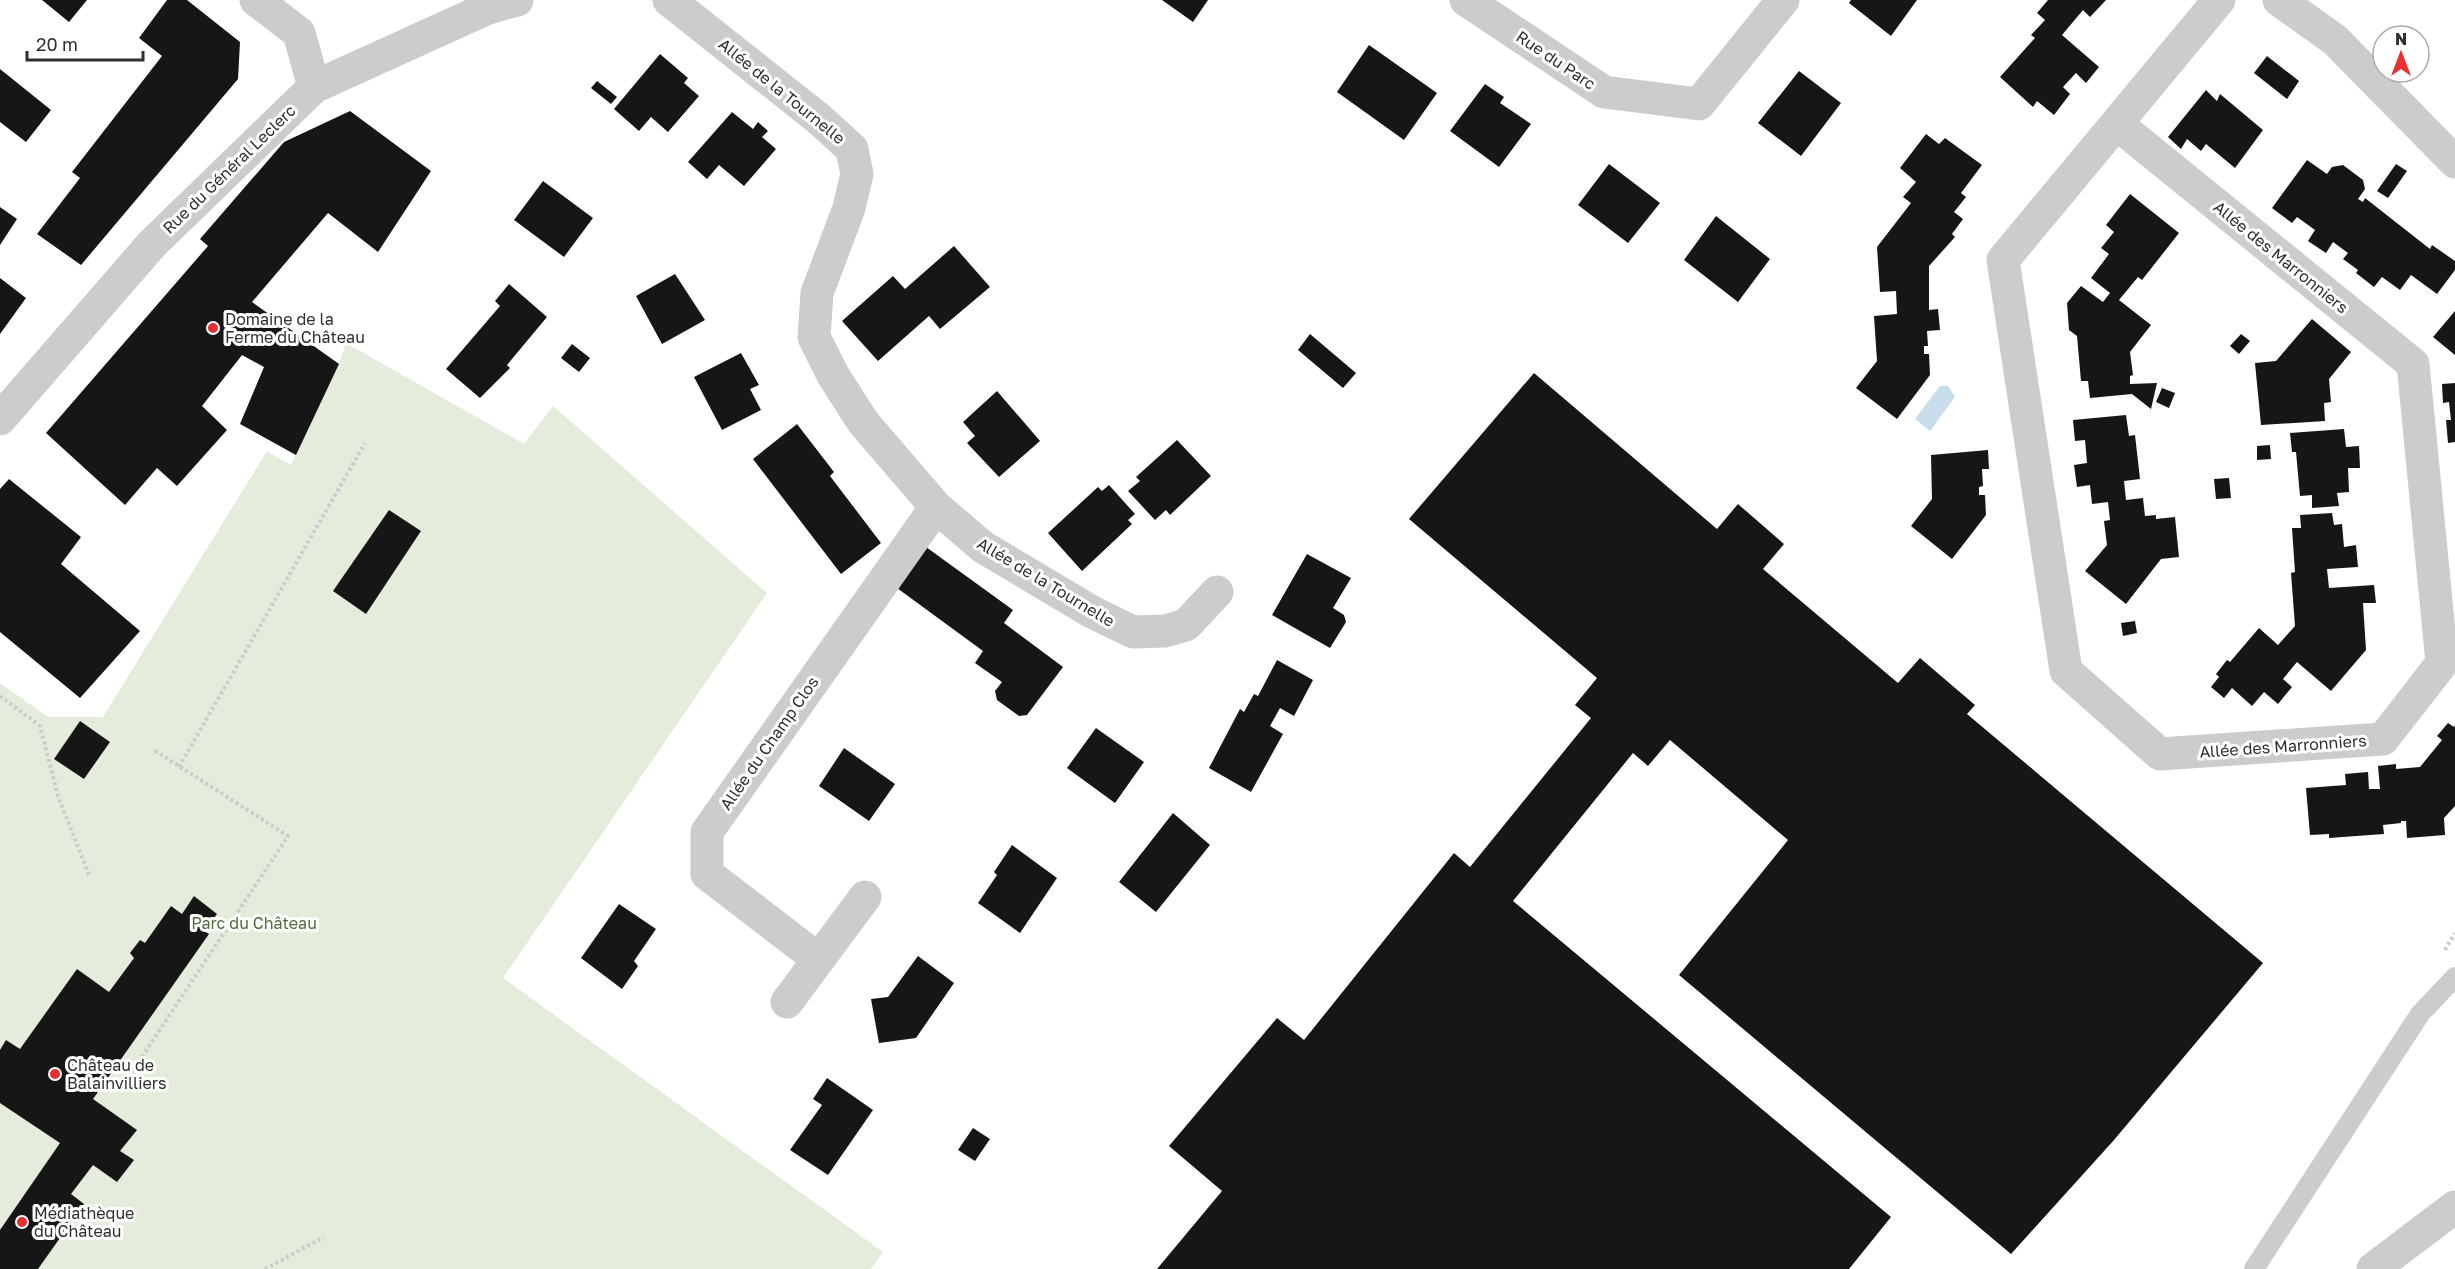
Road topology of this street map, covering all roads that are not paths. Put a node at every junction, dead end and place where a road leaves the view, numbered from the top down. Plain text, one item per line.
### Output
1 (256, 0) edge
2 (517, 0) edge
3 (669, 0) edge
4 (1466, 0) edge
5 (1783, 0) edge
6 (2219, 0) edge
7 (2279, 0) edge
8 (314, 87) junction
9 (2117, 124) junction
10 (2455, 162) edge
11 (0, 418) edge
12 (936, 507) junction
13 (1217, 592) dead end
14 (865, 897) dead end
15 (818, 959) junction
16 (2455, 977) edge
17 (787, 1002) dead end
18 (2455, 1207) edge
19 (2254, 1269) edge
20 (2373, 1269) edge

1 - 8 street
2 - 8 street, Rue du Général Leclerc
3 - 12 street, Allée de la Tournelle
4 - 5 street, Rue du Parc
6 - 9 street, Allée des Marronniers
7 - 10 street
8 - 11 street, Rue du Général Leclerc
9 - 9 street, Allée des Marronniers
12 - 13 street, Allée de la Tournelle
12 - 15 street, Allée du Champ Clos
14 - 15 street
15 - 17 street
16 - 19 lane
18 - 20 street

